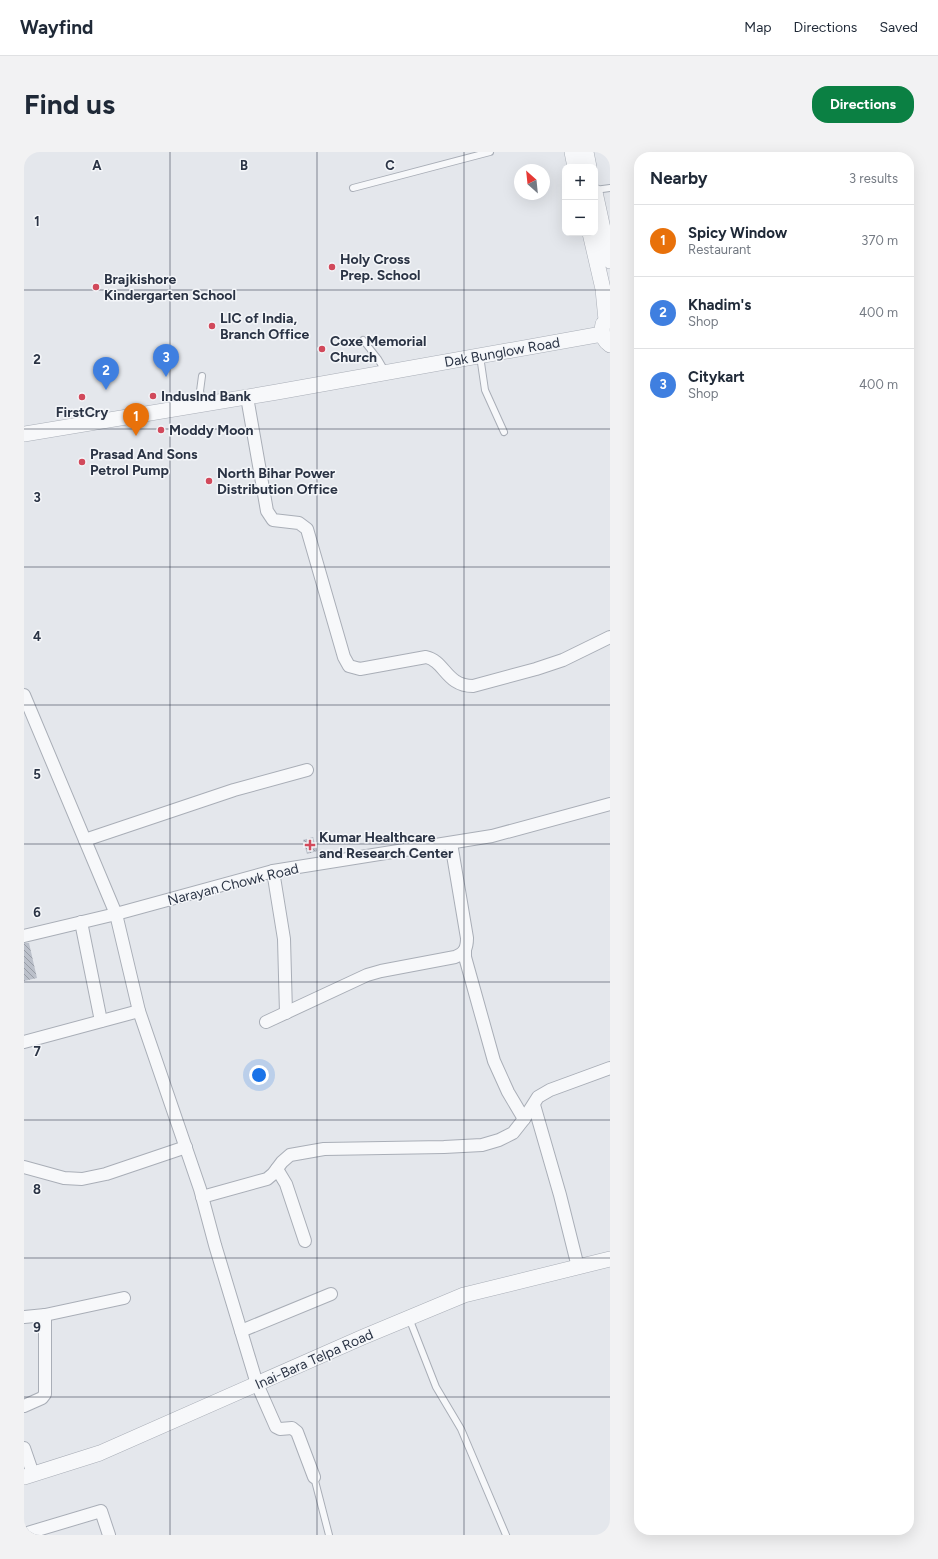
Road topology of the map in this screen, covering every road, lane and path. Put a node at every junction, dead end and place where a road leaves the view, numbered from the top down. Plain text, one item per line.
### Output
1 (490, 152) edge
2 (353, 188) dead end
3 (610, 188) edge
4 (598, 190) edge
5 (598, 215) edge
6 (591, 236) edge
7 (610, 261) edge
8 (608, 318) edge
9 (363, 340) dead end
10 (606, 340) edge
11 (480, 356) junction
12 (386, 373) junction
13 (202, 376) dead end
14 (247, 397) junction
15 (203, 404) junction
16 (504, 432) dead end
17 (24, 434) edge
18 (610, 637) edge
19 (24, 695) edge
20 (307, 770) dead end
21 (610, 805) edge
22 (84, 840) junction
23 (451, 843) junction
24 (273, 871) junction
25 (116, 914) junction
26 (81, 922) junction
27 (24, 936) edge
28 (465, 950) junction
29 (139, 1011) junction
30 (286, 1012) junction
31 (101, 1021) junction
32 (266, 1022) dead end
33 (24, 1042) edge
34 (610, 1068) edge
35 (534, 1105) junction
36 (524, 1119) junction
37 (186, 1147) junction
38 (24, 1168) edge
39 (277, 1169) junction
40 (202, 1197) junction
41 (305, 1241) dead end
42 (610, 1259) edge
43 (578, 1268) junction
44 (331, 1294) dead end
45 (124, 1298) dead end
46 (45, 1315) junction
47 (24, 1317) edge
48 (409, 1318) junction
49 (241, 1331) junction
50 (257, 1384) junction
51 (24, 1406) edge
52 (24, 1448) edge
53 (28, 1475) edge
54 (314, 1477) joint
55 (24, 1534) edge
56 (109, 1535) edge
57 (329, 1535) edge
58 (506, 1535) edge

1 - 2 lane
3 - 4 lane
5 - 7 street
6 - 8 street
8 - 10 street
9 - 12 lane
10 - 11 street, Dak Bunglow Road
11 - 12 street, Dak Bunglow Road
11 - 16 lane
12 - 14 street, Dak Bunglow Road
13 - 15 lane
14 - 15 street, Dak Bunglow Road
14 - 18 street
15 - 17 street, Dak Bunglow Road
19 - 22 street
20 - 22 street
21 - 23 street, Narayan Chowk Road
22 - 25 street
23 - 24 street, Narayan Chowk Road
23 - 28 street
24 - 25 street, Narayan Chowk Road
24 - 30 street
25 - 26 street, Narayan Chowk Road
25 - 29 street
26 - 27 street, Narayan Chowk Road
26 - 31 street
28 - 30 street
28 - 36 street
29 - 31 street
29 - 37 street
30 - 32 street
31 - 33 street
34 - 35 street
35 - 36 street
35 - 43 street
36 - 39 street
37 - 38 street
37 - 40 street
39 - 40 street
39 - 41 street
40 - 49 street
42 - 43 street, Inai-Bara Telpa Road
43 - 48 street, Inai-Bara Telpa Road
44 - 49 street
45 - 46 street
46 - 47 street
46 - 51 street
48 - 50 street, Inai-Bara Telpa Road
48 - 58 lane
49 - 50 street
50 - 53 street, Inai-Bara Telpa Road
50 - 54 street
52 - 53 street
54 - 57 lane
55 - 56 street

